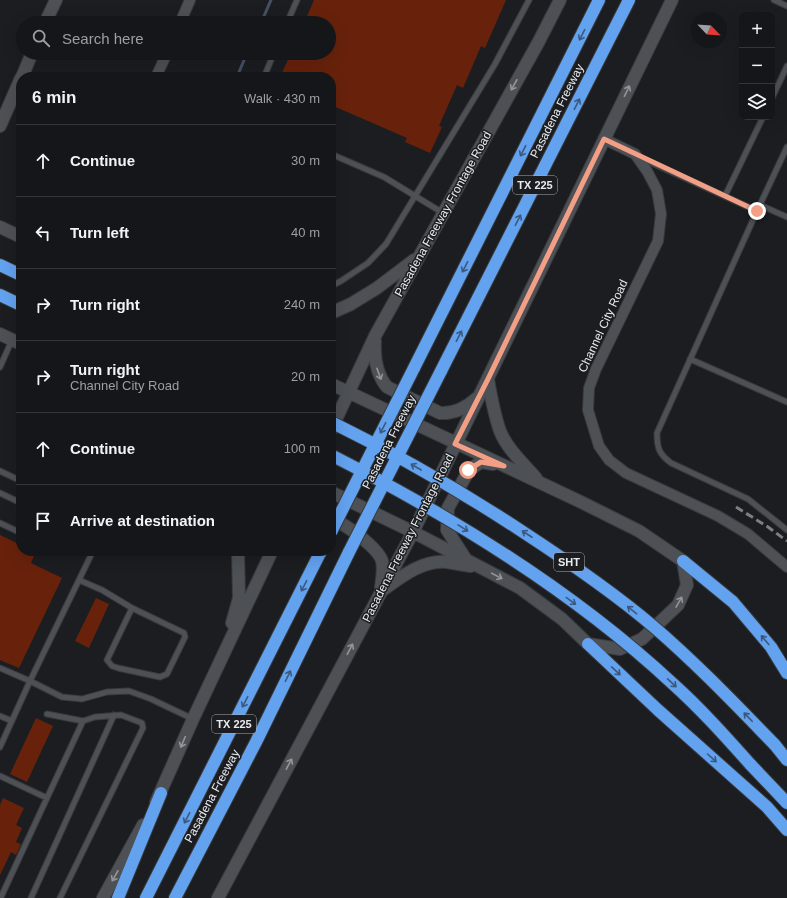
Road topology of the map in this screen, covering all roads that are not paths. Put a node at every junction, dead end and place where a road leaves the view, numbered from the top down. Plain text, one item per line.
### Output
1 (56, 0) edge
2 (190, 0) edge
3 (297, 0) edge
4 (529, 0) edge
5 (560, 0) edge
6 (599, 0) edge
7 (629, 0) edge
8 (672, 0) edge
9 (774, 0) edge
10 (787, 6) edge
11 (48, 16) edge
12 (183, 16) edge
13 (290, 16) edge
14 (29, 60) edge
15 (164, 60) edge
16 (271, 60) edge
17 (787, 66) edge
18 (24, 72) edge
19 (158, 72) edge
20 (266, 72) edge
21 (16, 89) edge
22 (775, 92) edge
23 (762, 120) edge
24 (0, 126) edge
25 (604, 139) junction
26 (787, 147) edge
27 (635, 154) junction
28 (336, 156) edge
29 (415, 196) junction
30 (725, 196) junction
31 (760, 205) junction
32 (757, 211) junction
33 (443, 213) junction
34 (787, 217) edge
35 (0, 227) edge
36 (16, 235) edge
37 (418, 257) junction
38 (0, 265) edge
39 (16, 273) edge
40 (336, 284) edge
41 (0, 295) edge
42 (16, 303) edge
43 (336, 311) edge
44 (0, 334) edge
45 (375, 336) junction
46 (16, 342) edge
47 (690, 359) junction
48 (0, 367) edge
49 (488, 379) junction
50 (336, 386) edge
51 (349, 393) junction
52 (479, 396) junction
53 (787, 402) edge
54 (336, 420) edge
55 (336, 424) edge
56 (455, 444) junction
57 (336, 458) edge
58 (504, 466) junction
59 (0, 471) edge
60 (16, 479) edge
61 (540, 482) junction
62 (0, 493) edge
63 (336, 494) edge
64 (16, 501) edge
65 (336, 522) edge
66 (336, 522) edge
67 (0, 524) edge
68 (787, 530) edge
69 (16, 531) edge
70 (413, 532) junction
71 (91, 556) edge
72 (238, 556) edge
73 (270, 556) edge
74 (318, 556) edge
75 (465, 559) junction
76 (683, 561) junction
77 (787, 567) edge
78 (482, 568) junction
79 (79, 580) junction
80 (381, 592) junction
81 (132, 608) junction
82 (588, 644) junction
83 (223, 656) junction
84 (0, 668) edge
85 (787, 672) edge
86 (30, 682) junction
87 (47, 714) dead end
88 (114, 715) junction
89 (0, 716) edge
90 (193, 719) junction
91 (12, 721) junction
92 (83, 721) junction
93 (256, 742) junction
94 (0, 747) edge
95 (787, 760) edge
96 (0, 776) edge
97 (161, 793) junction
98 (47, 798) junction
99 (787, 803) edge
100 (787, 830) edge
101 (2, 897) edge
102 (31, 898) edge
103 (60, 898) edge
104 (103, 898) edge
105 (118, 898) edge
106 (146, 898) edge
107 (174, 898) edge
108 (184, 898) edge
109 (218, 898) edge

1 - 11 main road
2 - 12 street
3 - 13 lane
4 - 29 lane
5 -> 33 main road, Pasadena Freeway Frontage Road
6 -> 65 highway, Pasadena Freeway / TX 225, bridge
93 -> 7 highway, Pasadena Freeway / TX 225, bridge
25 -> 8 main road, Pasadena Freeway Frontage Road
9 - 10 lane
14 - 18 main road
15 - 19 street
16 - 20 lane
17 - 22 lane
21 - 24 main road
23 - 30 lane
25 - 27 street, Channel City Road
25 - 49 main road, Pasadena Freeway Frontage Road
26 - 31 lane
27 - 30 lane
27 - 77 street, Channel City Road
28 - 29 lane
29 - 33 lane
29 - 40 lane
30 - 32 lane
31 - 32 lane
31 - 34 lane
32 - 47 lane
33 - 37 main road, Pasadena Freeway Frontage Road
35 - 36 main road
37 - 43 main road
37 - 45 main road, Pasadena Freeway Frontage Road
38 - 39 highway
41 - 42 highway
44 - 46 main road
45 - 51 main road, Pasadena Freeway Frontage Road
45 -> 52 main road
46 - 48 lane
47 - 53 lane
47 - 68 lane
49 - 52 main road, Pasadena Freeway Frontage Road
49 - 61 main road
50 - 51 main road
51 - 54 main road, Pasadena Freeway Frontage Road
51 - 56 main road
52 - 56 main road, Pasadena Freeway Frontage Road
95 -> 55 highway, SHT, bridge
56 - 58 main road
56 - 70 main road, Pasadena Freeway Frontage Road
57 -> 99 highway, SHT, bridge
58 - 61 main road
58 - 75 main road
59 - 60 lane
61 - 76 main road
62 - 64 lane
63 - 70 main road
66 - 80 main road
67 - 69 lane
70 - 75 main road
70 - 80 main road, Pasadena Freeway Frontage Road
71 - 79 lane
72 - 83 main road
73 - 83 main road
74 -> 106 highway, Pasadena Freeway / TX 225
75 - 78 main road
82 -> 76 main road
85 -> 76 highway
78 - 80 main road
78 -> 82 main road
79 - 81 lane
79 - 86 lane
109 -> 80 main road, Pasadena Freeway Frontage Road
81 - 81 lane
82 -> 100 highway
83 - 90 main road
84 - 86 lane
86 - 90 lane
86 - 91 lane
87 - 92 lane
88 - 92 lane
88 - 102 lane
88 - 103 lane
89 - 91 lane
90 -> 97 main road
91 - 94 lane
92 - 98 lane
93 - 107 highway, Pasadena Freeway / TX 225
93 - 108 highway
96 - 98 lane
97 -> 104 main road
97 - 105 highway
98 - 101 lane

